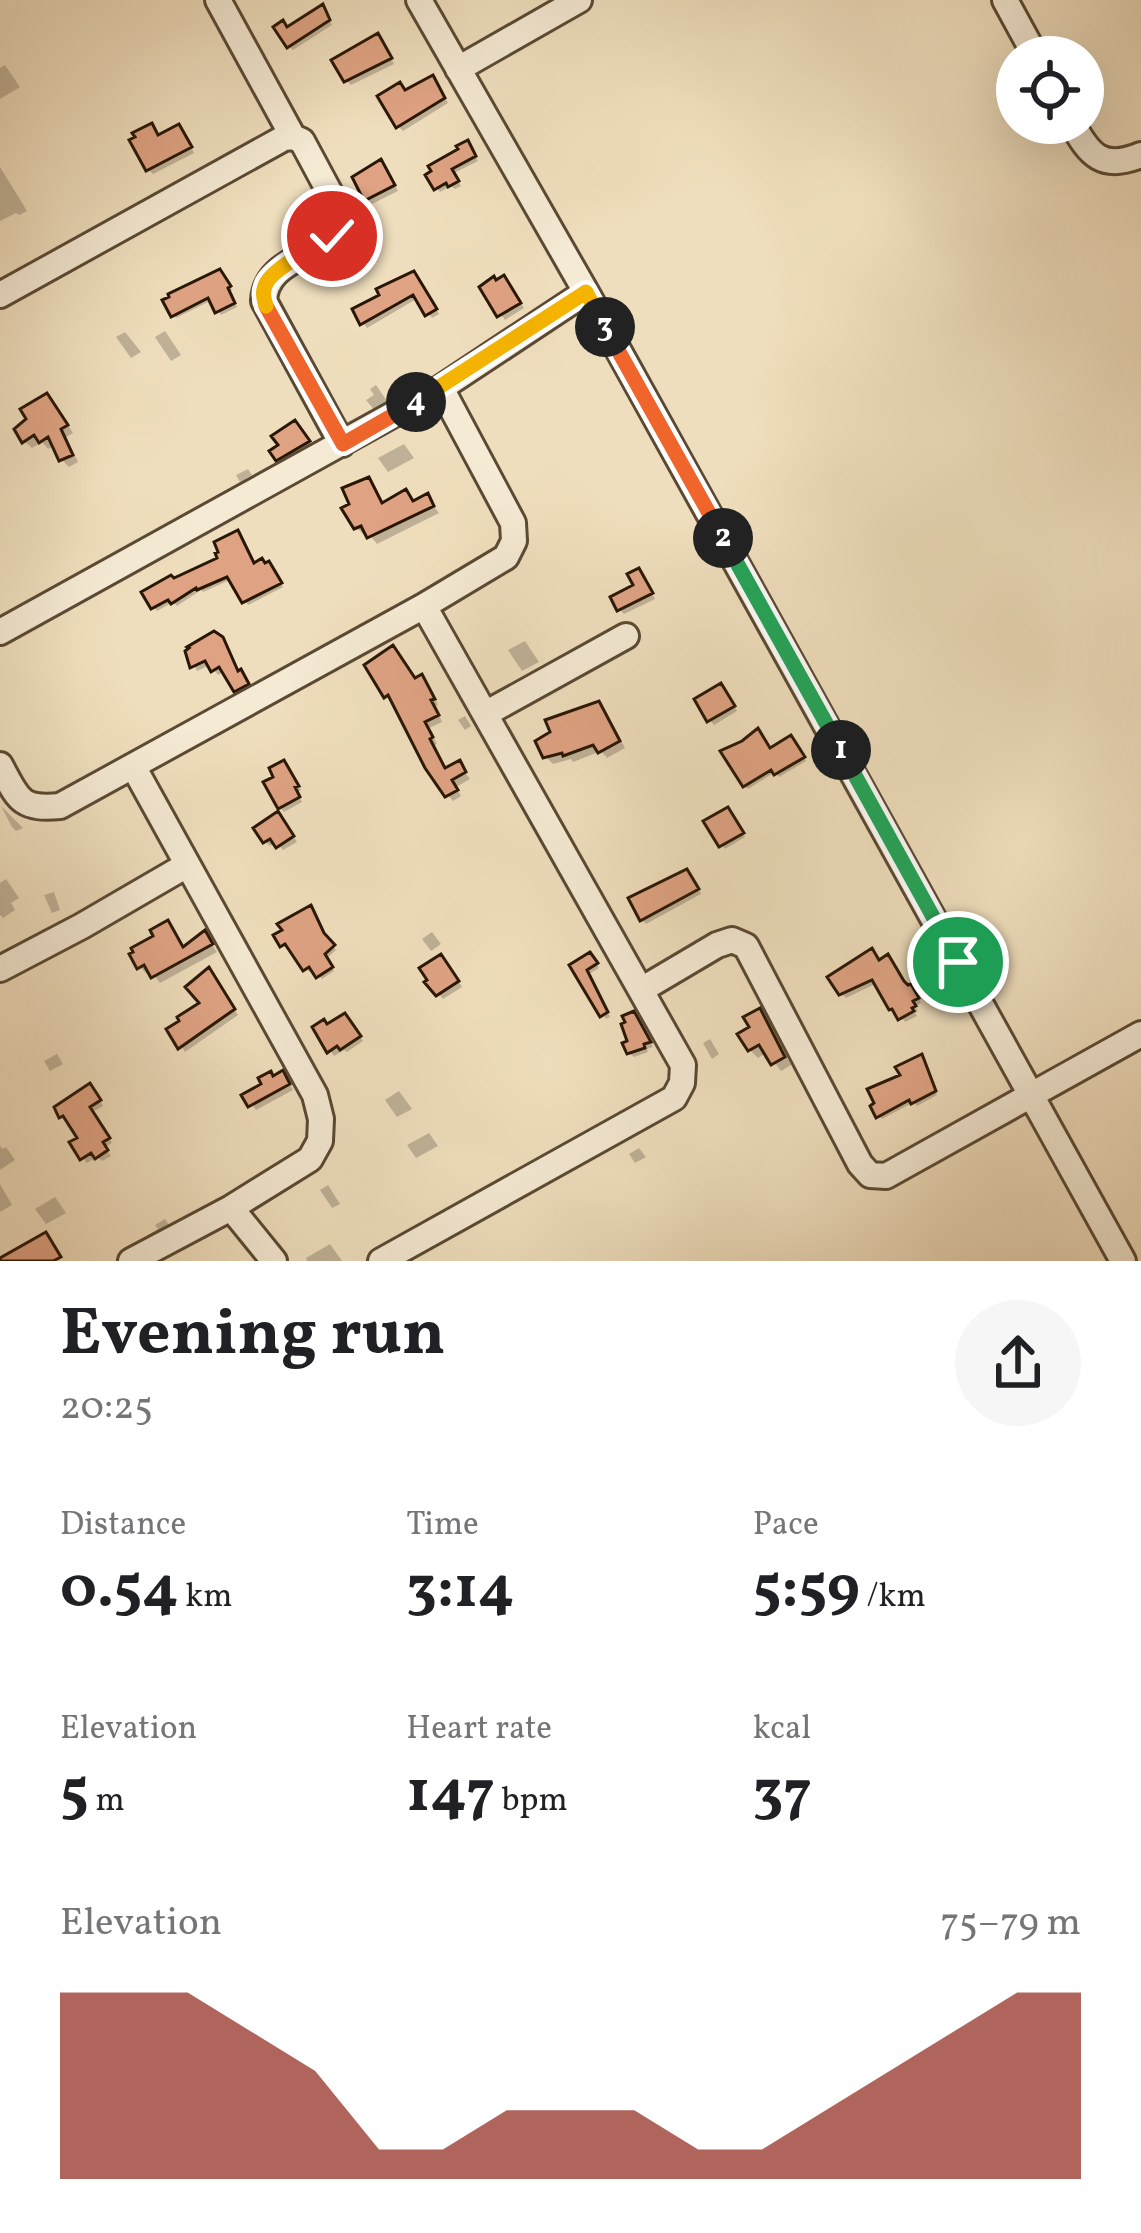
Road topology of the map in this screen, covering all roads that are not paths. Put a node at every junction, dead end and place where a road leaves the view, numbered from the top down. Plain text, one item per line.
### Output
1 (218, 0) edge
2 (419, 0) edge
3 (579, 0) edge
4 (1005, 0) edge
5 (1025, 36) edge
6 (458, 69) junction
7 (293, 137) junction
8 (1084, 144) edge
9 (1141, 155) edge
10 (586, 292) junction
11 (0, 295) edge
12 (441, 388) junction
13 (343, 444) junction
14 (424, 606) junction
15 (0, 632) edge
16 (626, 636) dead end
17 (485, 713) junction
18 (0, 765) edge
19 (133, 766) junction
20 (187, 865) junction
21 (0, 968) edge
22 (641, 990) junction
23 (1141, 1034) edge
24 (1033, 1095) junction
25 (231, 1208) junction
26 (131, 1261) edge
27 (274, 1261) edge
28 (381, 1261) edge
29 (1123, 1261) edge

1 - 7 street
2 - 6 street
3 - 6 street
4 - 5 street
6 - 10 street
7 - 11 street
7 - 13 street
8 - 9 street
10 - 12 street
10 - 24 street
12 - 13 street
12 - 14 street
13 - 15 street
14 - 17 street
14 - 19 street
16 - 17 street
17 - 22 street
18 - 19 street
19 - 20 street
20 - 21 street
20 - 25 street
22 - 24 street
22 - 28 street
23 - 24 street
24 - 29 street
25 - 26 street
25 - 27 street

